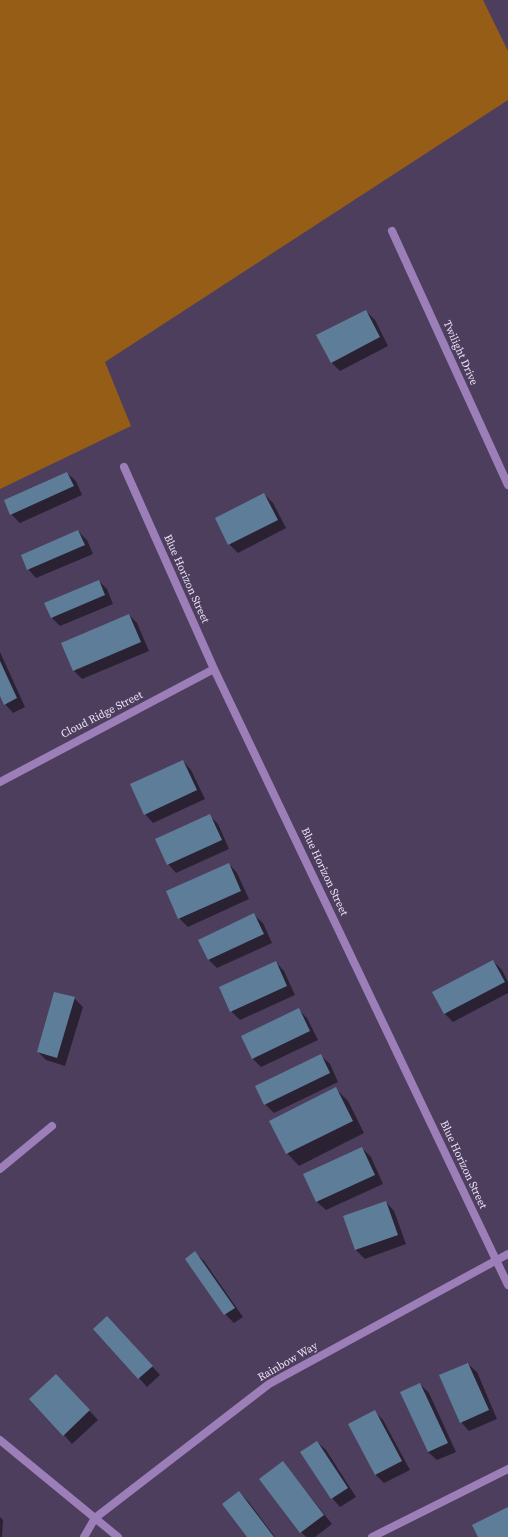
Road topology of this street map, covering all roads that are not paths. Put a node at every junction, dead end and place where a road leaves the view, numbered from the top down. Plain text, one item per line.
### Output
1 (392, 231) dead end
2 (124, 467) dead end
3 (508, 485) edge
4 (214, 669) junction
5 (0, 782) edge
6 (52, 1126) dead end
7 (0, 1169) edge
8 (508, 1254) edge
9 (496, 1260) junction
10 (508, 1285) edge
11 (0, 1440) edge
12 (508, 1468) edge
13 (95, 1518) junction
14 (84, 1537) edge
15 (118, 1537) edge
16 (372, 1537) edge

1 - 3 street, Twilight Drive
2 - 4 street, Blue Horizon Street
4 - 5 street, Cloud Ridge Street
4 - 9 street, Blue Horizon Street
6 - 7 street
8 - 9 street, Rainbow Way
9 - 10 street, Blue Horizon Street
9 - 13 street, Rainbow Way
11 - 13 street
12 - 16 street
13 - 14 street, Rainbow Way
13 - 15 street

